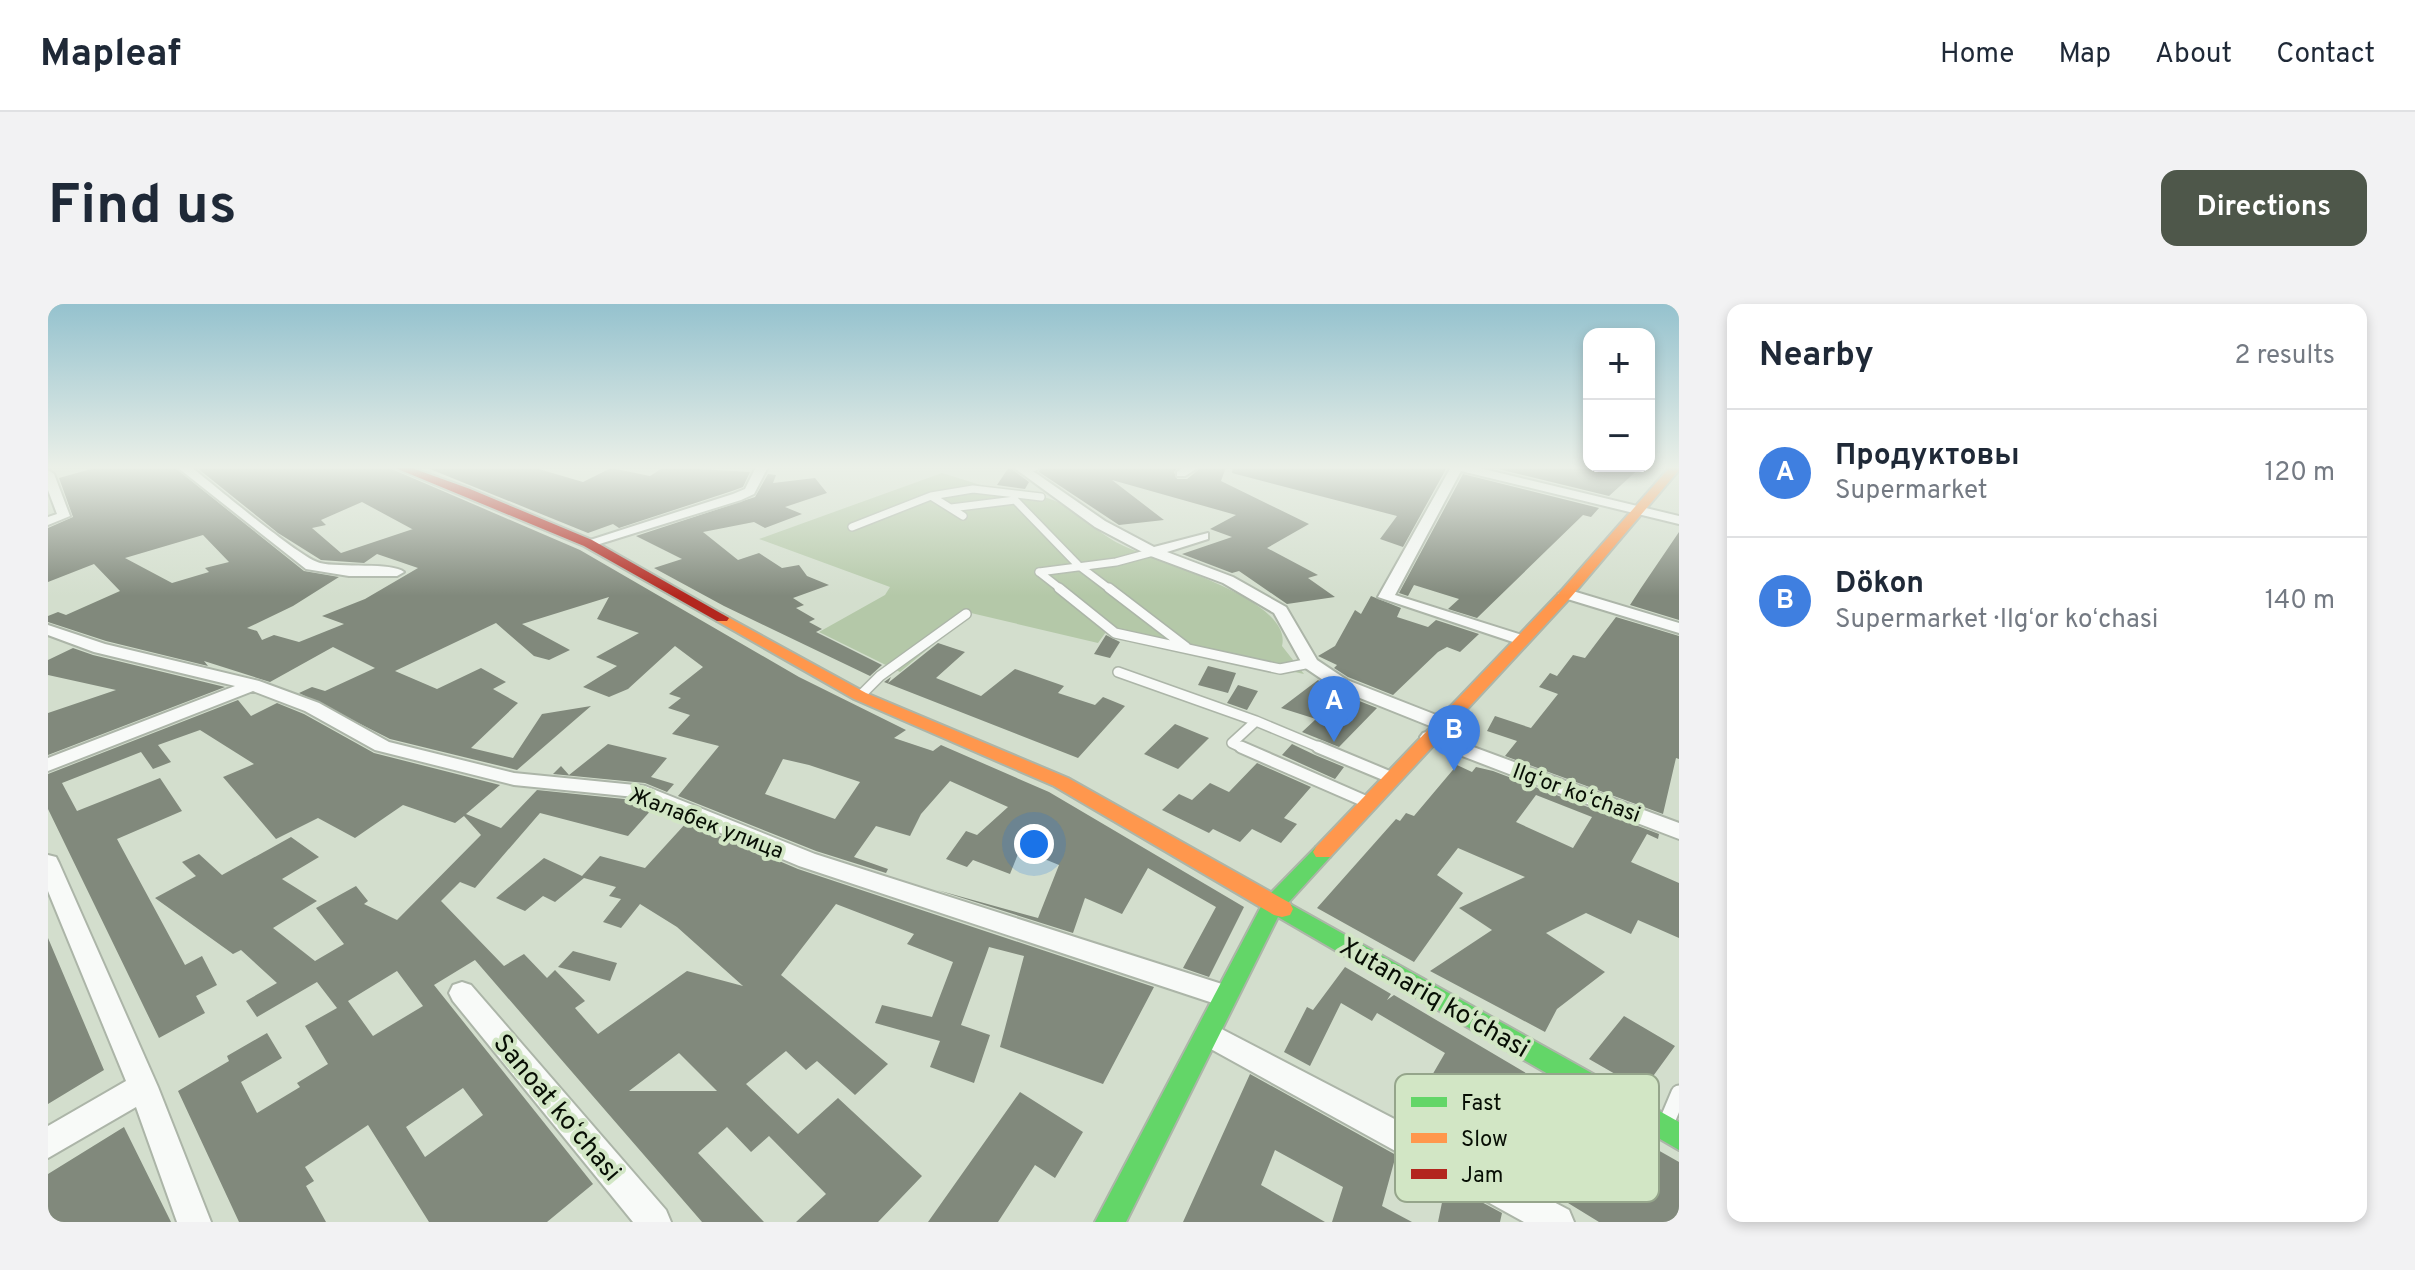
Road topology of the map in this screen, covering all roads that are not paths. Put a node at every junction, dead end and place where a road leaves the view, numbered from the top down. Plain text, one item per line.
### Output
1 (62, 510) edge
2 (238, 510) edge
3 (510, 510) edge
4 (695, 510) edge
5 (896, 510) edge
6 (954, 510) edge
7 (1025, 510) edge
8 (1082, 510) edge
9 (1434, 510) edge
10 (1640, 510) joint
11 (963, 516) dead end
12 (1679, 520) edge
13 (48, 521) edge
14 (852, 527) dead end
15 (1203, 536) dead end
16 (588, 543) junction
17 (1153, 552) junction
18 (1078, 565) junction
19 (397, 572) dead end
20 (1566, 594) junction
21 (966, 614) dead end
22 (1679, 628) edge
23 (48, 630) edge
24 (1522, 640) junction
25 (1188, 649) junction
26 (1310, 663) junction
27 (1118, 672) dead end
28 (253, 685) junction
29 (860, 696) junction
30 (1256, 721) junction
31 (1436, 730) junction
32 (48, 765) edge
33 (1391, 778) junction
34 (1367, 802) junction
35 (1679, 832) edge
36 (48, 863) edge
37 (1273, 905) junction
38 (462, 993) dead end
39 (1225, 996) junction
40 (1210, 1035) junction
41 (1569, 1074) edge
42 (143, 1087) junction
43 (1679, 1093) edge
44 (1672, 1133) edge
45 (1395, 1136) edge
46 (48, 1143) edge
47 (1515, 1202) edge
48 (1544, 1218) edge
49 (194, 1222) edge
50 (654, 1222) edge
51 (1110, 1222) edge

1 - 13 street
2 - 19 street
3 - 16 street, Xutanariq koʻchasi
4 - 16 street
5 - 14 lane
6 - 11 lane
7 - 18 lane
8 - 17 street
9 - 24 street
10 - 12 street
10 - 20 street
15 - 17 street
16 - 29 street, Xutanariq koʻchasi
17 - 18 lane
17 - 26 street
18 - 25 lane
18 - 25 lane
20 - 22 street
20 - 24 street
21 - 29 lane
23 - 28 street, Жалабек улица
24 - 31 street
25 - 26 lane
26 - 31 street, Ilgʻor koʻchasi
27 - 30 lane
28 - 32 street
28 - 39 street, Жалабек улица
29 - 37 street, Xutanariq koʻchasi
30 - 33 lane
30 - 34 lane
31 - 33 street
31 - 35 street, Ilgʻor koʻchasi
33 - 34 street
34 - 37 street
36 - 42 street
37 - 39 street
37 - 41 street, Xutanariq koʻchasi
38 - 50 street, Sanoat koʻchasi
39 - 40 street
40 - 45 street
40 - 51 street
42 - 46 street
42 - 49 street
43 - 44 lane
47 - 48 street

